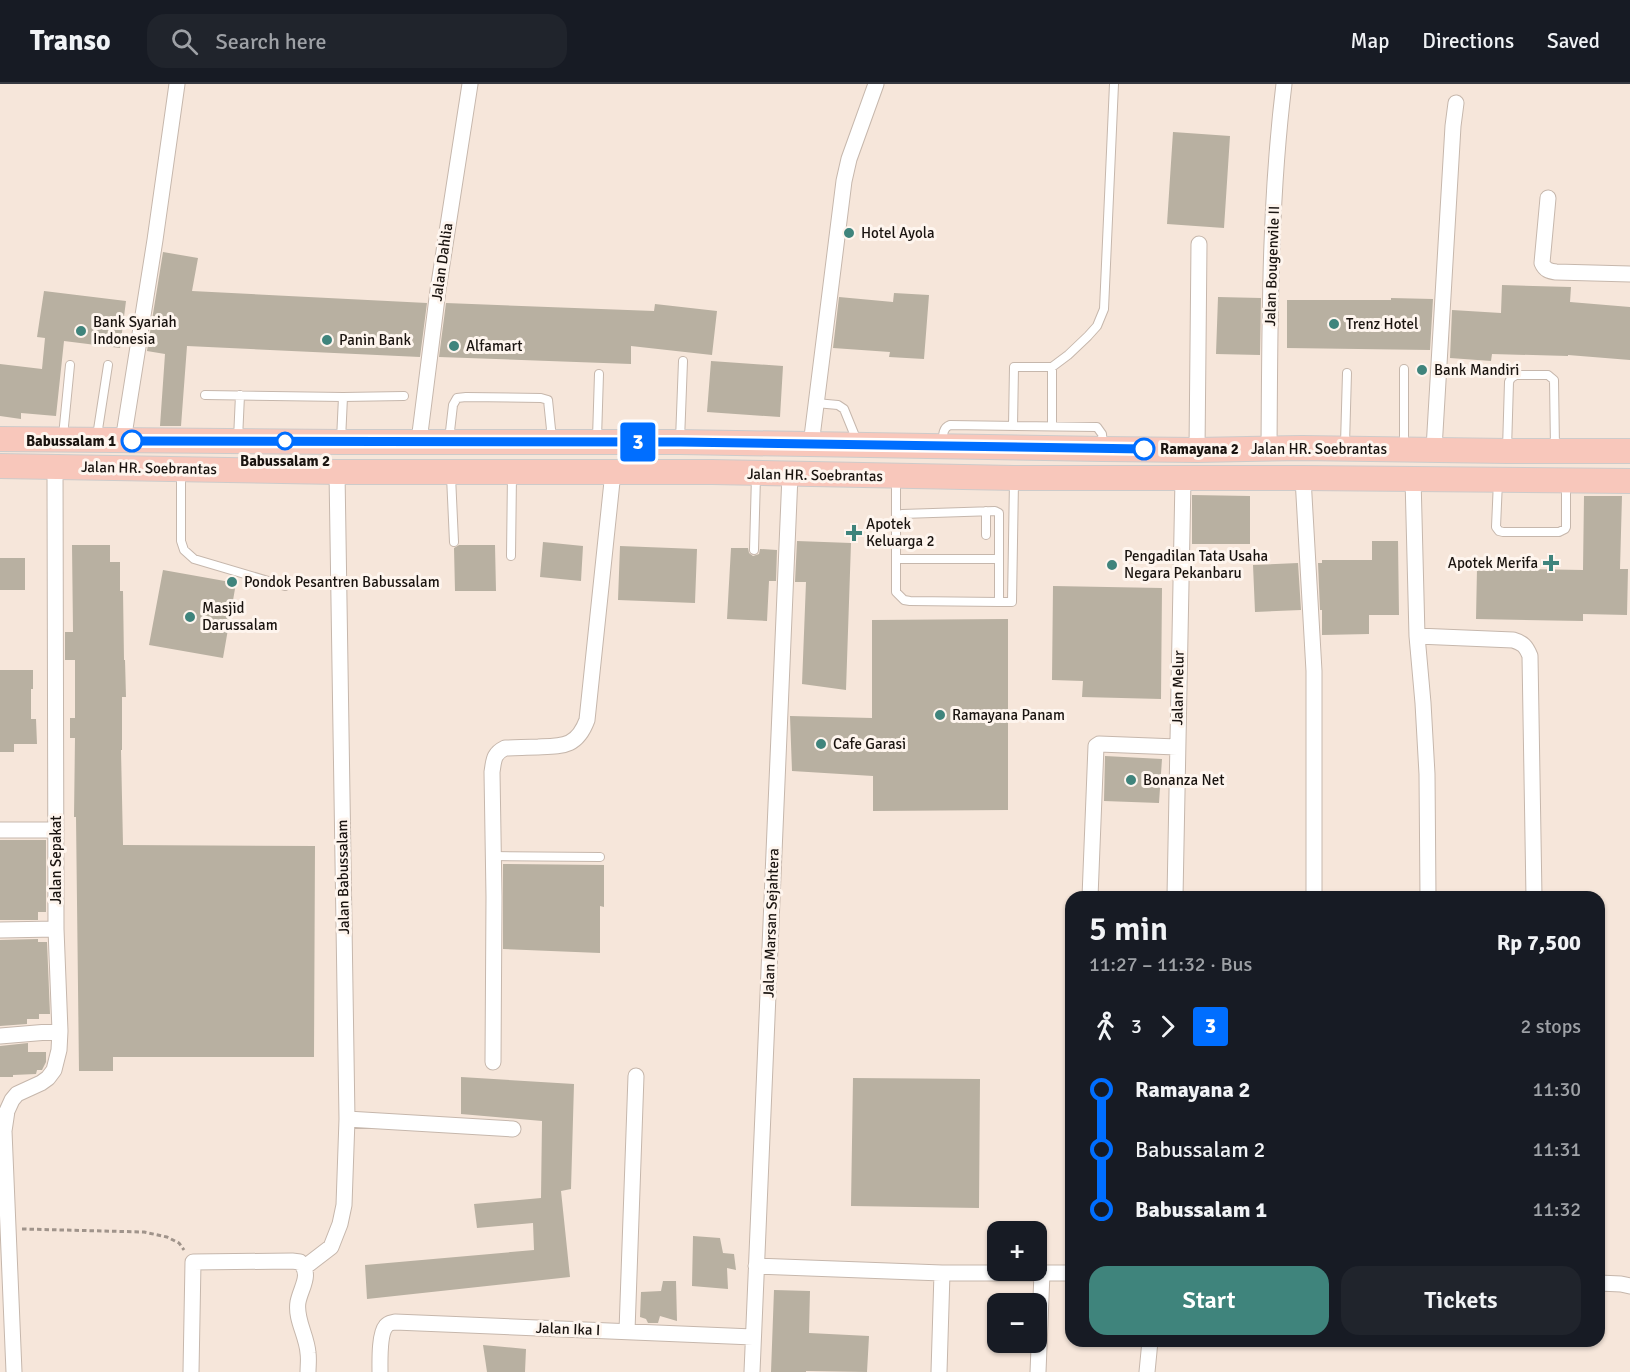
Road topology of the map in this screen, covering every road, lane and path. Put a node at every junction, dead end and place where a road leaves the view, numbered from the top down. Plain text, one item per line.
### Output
1 (177, 84) edge
2 (470, 84) edge
3 (876, 84) edge
4 (1114, 84) edge
5 (1284, 84) edge
6 (1456, 104) dead end
7 (1548, 198) dead end
8 (1199, 244) dead end
9 (1630, 274) edge
10 (683, 361) dead end
11 (70, 365) dead end
12 (108, 365) dead end
13 (1052, 367) junction
14 (1404, 369) dead end
15 (1347, 373) dead end
16 (599, 374) dead end
17 (205, 395) dead end
18 (240, 395) junction
19 (404, 396) dead end
20 (343, 397) junction
21 (816, 403) junction
22 (1013, 426) junction
23 (1052, 426) junction
24 (0, 439) edge
25 (62, 440) junction
26 (97, 441) junction
27 (123, 441) junction
28 (238, 441) junction
29 (418, 441) junction
30 (341, 442) junction
31 (449, 442) junction
32 (494, 442) junction
33 (552, 442) junction
34 (680, 442) junction
35 (597, 443) junction
36 (811, 445) junction
37 (858, 445) junction
38 (942, 446) junction
39 (1269, 448) junction
40 (1103, 449) junction
41 (1344, 449) junction
42 (1404, 449) junction
43 (1434, 449) junction
44 (1197, 450) junction
45 (1507, 451) junction
46 (1555, 451) junction
47 (1630, 451) edge
48 (0, 466) edge
49 (55, 467) junction
50 (181, 469) junction
51 (337, 472) junction
52 (420, 472) junction
53 (451, 472) junction
54 (502, 472) junction
55 (613, 472) junction
56 (756, 474) junction
57 (790, 475) junction
58 (896, 476) junction
59 (1014, 478) junction
60 (1303, 478) junction
61 (1413, 478) junction
62 (1183, 479) junction
63 (1498, 480) junction
64 (1566, 480) junction
65 (1630, 481) edge
66 (986, 511) junction
67 (896, 519) junction
68 (986, 535) dead end
69 (454, 542) dead end
70 (754, 549) dead end
71 (511, 556) dead end
72 (896, 559) junction
73 (999, 559) junction
74 (285, 586) dead end
75 (999, 602) junction
76 (1417, 636) junction
77 (1177, 747) junction
78 (0, 830) edge
79 (56, 830) junction
80 (492, 856) junction
81 (600, 857) dead end
82 (1090, 891) edge
83 (1175, 891) edge
84 (1314, 891) edge
85 (1428, 891) edge
86 (1534, 891) edge
87 (56, 929) junction
88 (0, 930) edge
89 (60, 1031) junction
90 (0, 1036) edge
91 (493, 1062) dead end
92 (636, 1076) dead end
93 (347, 1119) junction
94 (513, 1129) dead end
95 (2, 1131) edge
96 (4, 1229) edge
97 (193, 1263) junction
98 (756, 1266) junction
99 (305, 1267) junction
100 (942, 1273) junction
101 (987, 1273) edge
102 (1047, 1273) edge
103 (1065, 1274) edge
104 (1042, 1281) edge
105 (1605, 1283) edge
106 (1630, 1286) edge
107 (627, 1331) junction
108 (753, 1337) junction
109 (1149, 1347) edge
110 (9, 1368) edge
111 (191, 1372) edge
112 (308, 1372) edge
113 (380, 1372) edge
114 (752, 1372) edge
115 (939, 1372) edge
116 (1038, 1372) edge
117 (1147, 1372) edge

1 - 27 street
2 - 29 street, Jalan Dahlia
3 - 21 street
4 - 13 lane
5 - 39 street, Jalan Bougenvile II
6 - 43 street
7 - 9 street
8 - 44 street
10 - 34 lane
11 - 25 lane
12 - 26 lane
13 - 22 lane
13 - 23 lane
14 - 42 lane
15 - 41 lane
16 - 35 lane
17 - 18 lane
18 - 20 lane
18 - 28 lane
19 - 20 lane
20 - 30 lane
21 - 36 street
21 - 37 lane
22 - 23 lane
22 - 38 lane
23 - 40 lane
24 - 25 main road, Jalan HR. Soebrantas
25 - 26 main road, Jalan HR. Soebrantas
26 - 27 main road, Jalan HR. Soebrantas
27 - 28 main road, Jalan HR. Soebrantas
28 - 30 main road, Jalan HR. Soebrantas
29 - 30 main road, Jalan HR. Soebrantas
29 - 31 main road, Jalan HR. Soebrantas
29 - 52 main road
31 - 32 main road, Jalan HR. Soebrantas
31 - 33 lane
32 - 33 main road, Jalan HR. Soebrantas
32 - 54 main road
33 - 35 main road, Jalan HR. Soebrantas
34 - 35 main road, Jalan HR. Soebrantas
34 - 36 main road, Jalan HR. Soebrantas
36 - 37 main road, Jalan HR. Soebrantas
37 - 38 main road, Jalan HR. Soebrantas
38 - 40 main road, Jalan HR. Soebrantas
39 - 41 main road, Jalan HR. Soebrantas
39 - 44 main road, Jalan HR. Soebrantas
40 - 44 main road, Jalan HR. Soebrantas
41 - 42 main road, Jalan HR. Soebrantas
42 - 43 main road, Jalan HR. Soebrantas
43 - 45 main road, Jalan HR. Soebrantas
45 - 46 main road, Jalan HR. Soebrantas
45 - 46 lane
46 - 47 main road, Jalan HR. Soebrantas
48 - 49 main road, Jalan HR. Soebrantas
49 - 50 main road, Jalan HR. Soebrantas
49 - 79 street, Jalan Sepakat
50 - 51 main road, Jalan HR. Soebrantas
50 - 74 lane
51 - 52 main road, Jalan HR. Soebrantas
51 - 93 street, Jalan Babussalam
52 - 53 main road, Jalan HR. Soebrantas
53 - 54 main road, Jalan HR. Soebrantas
53 - 69 lane
54 - 55 main road, Jalan HR. Soebrantas
54 - 71 lane
55 - 56 main road, Jalan HR. Soebrantas
55 - 80 street
56 - 57 main road, Jalan HR. Soebrantas
56 - 70 lane
57 - 58 main road, Jalan HR. Soebrantas
57 - 98 street, Jalan Marsan Sejahtera
58 - 59 main road, Jalan HR. Soebrantas
58 - 67 lane
59 - 62 main road, Jalan HR. Soebrantas
59 - 75 lane
60 - 61 main road, Jalan HR. Soebrantas
60 - 62 main road, Jalan HR. Soebrantas
60 - 84 street
61 - 63 main road, Jalan HR. Soebrantas
61 - 76 street
62 - 77 street, Jalan Melur
63 - 64 main road, Jalan HR. Soebrantas
63 - 64 lane
64 - 65 main road, Jalan HR. Soebrantas
66 - 67 lane
66 - 68 lane
66 - 73 lane
67 - 72 lane
72 - 73 lane
72 - 75 lane
73 - 75 lane
76 - 85 street
76 - 86 street
77 - 82 street
77 - 83 street, Jalan Melur
78 - 79 street
79 - 87 street, Jalan Sepakat
80 - 81 lane
80 - 91 street
87 - 88 street
87 - 89 street, Jalan Sepakat
89 - 90 street
89 - 95 street, Jalan Sepakat
92 - 107 street
93 - 94 street
93 - 99 street, Jalan Babussalam
95 - 96 street, Jalan Sepakat
96 - 97 path
96 - 110 street, Jalan Sepakat
97 - 99 street
97 - 111 street
98 - 100 street
98 - 108 street, Jalan Marsan Sejahtera
99 - 112 street
100 - 101 street
100 - 115 street
102 - 103 street
104 - 116 street
105 - 106 street
107 - 108 street, Jalan Ika I
107 - 113 street, Jalan Ika I
108 - 114 street, Jalan Marsan Sejahtera
109 - 117 street

